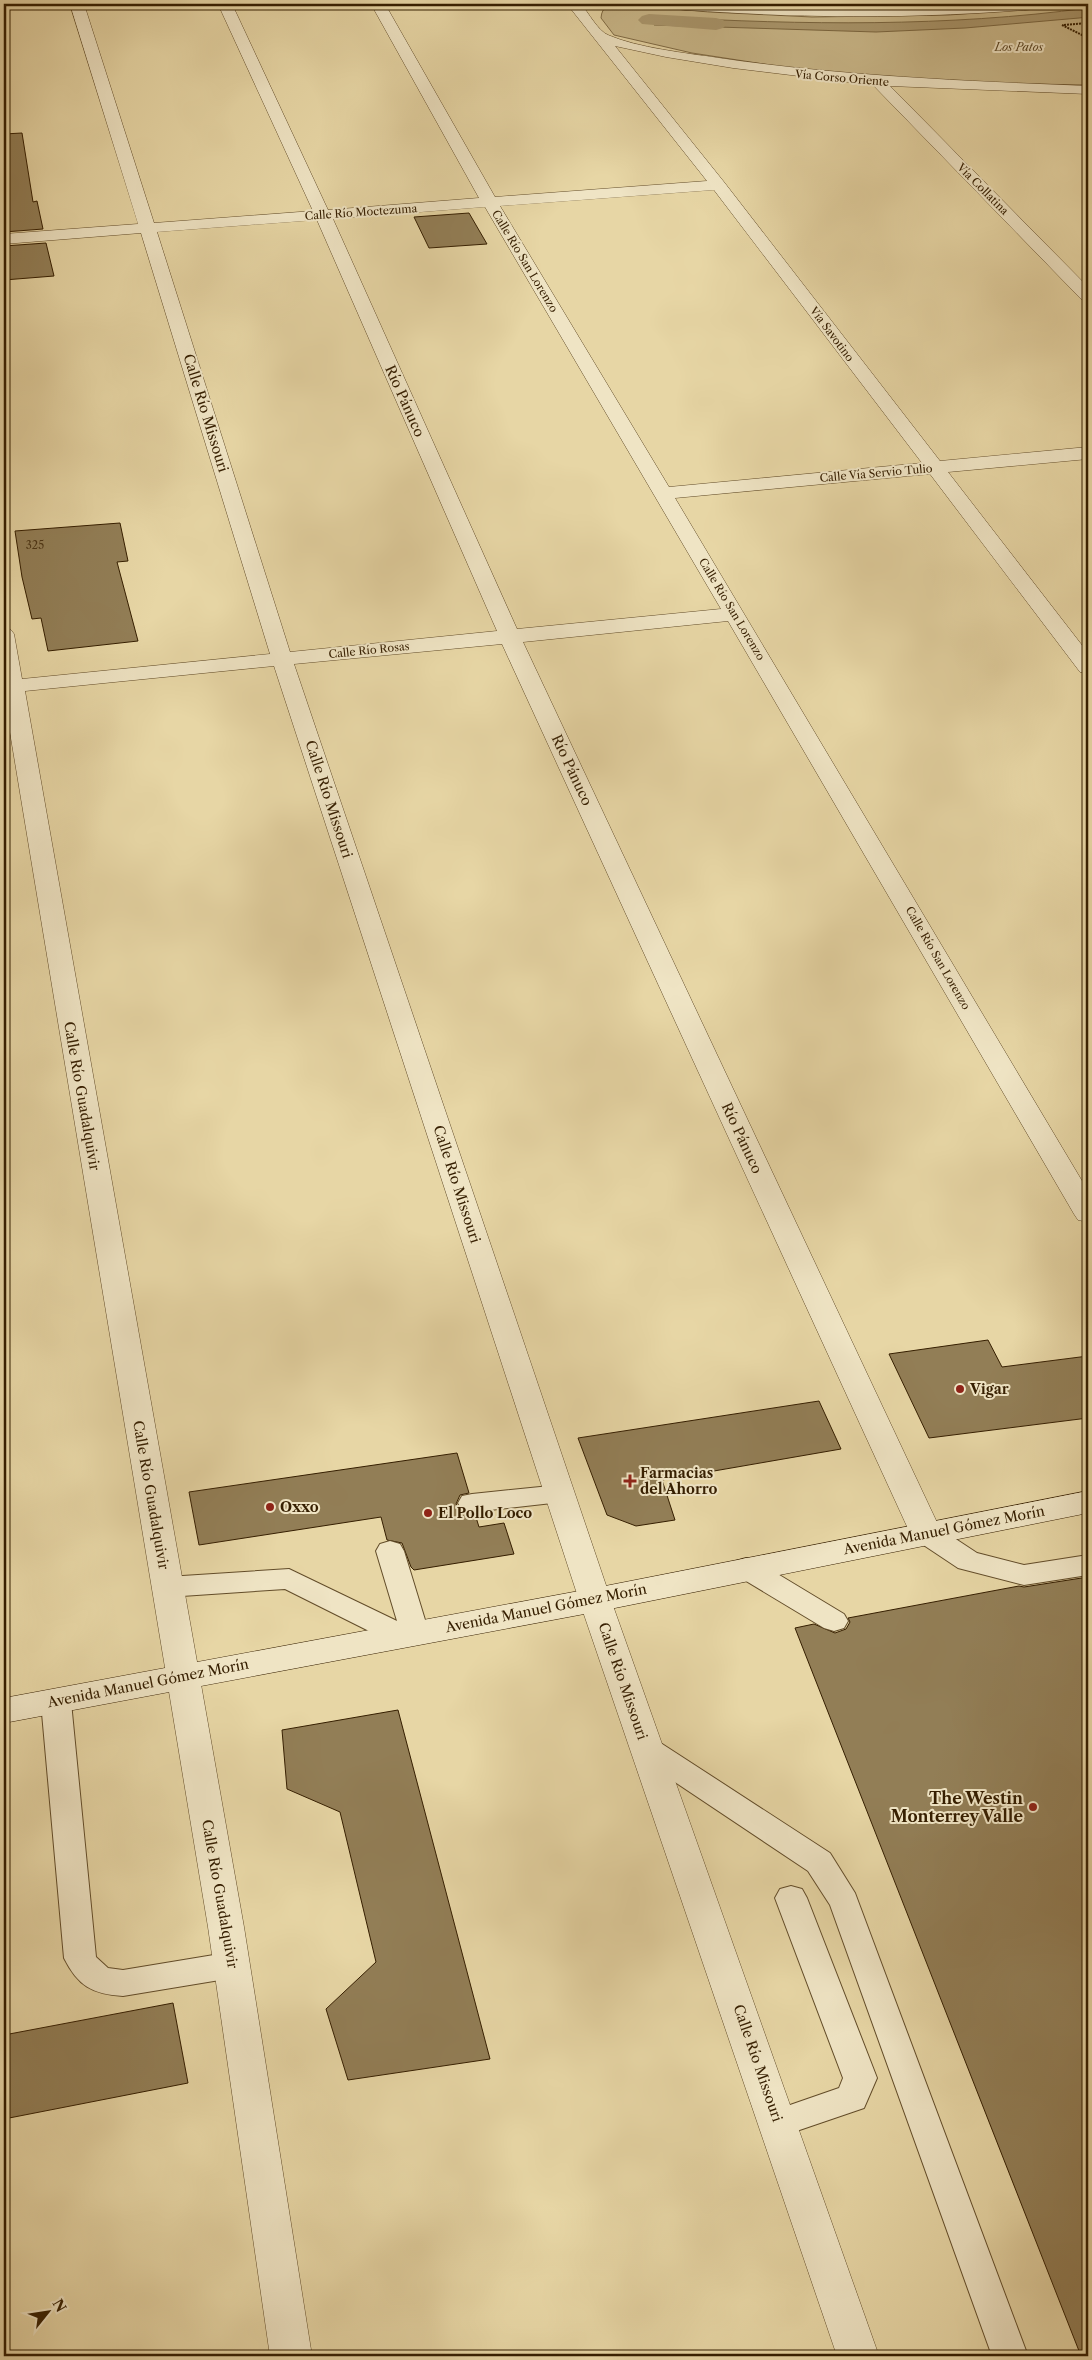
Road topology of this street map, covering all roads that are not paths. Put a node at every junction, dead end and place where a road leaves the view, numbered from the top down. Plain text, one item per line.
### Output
1 (77, 4) edge
2 (225, 4) edge
3 (378, 4) edge
4 (574, 4) edge
5 (659, 4) edge
6 (1048, 4) edge
7 (600, 37) junction
8 (878, 82) junction
9 (1088, 90) edge
10 (718, 185) junction
11 (490, 202) junction
12 (323, 215) junction
13 (148, 228) junction
14 (4, 238) edge
15 (1088, 296) edge
16 (1088, 453) edge
17 (934, 468) junction
18 (664, 493) junction
19 (735, 614) junction
20 (4, 634) edge
21 (510, 637) junction
22 (282, 659) junction
23 (1088, 667) edge
24 (8, 687) edge
25 (1088, 1214) edge
26 (560, 1494) junction
27 (1088, 1502) edge
28 (472, 1503) dead end
29 (926, 1534) junction
30 (390, 1551) dead end
31 (1088, 1565) edge
32 (746, 1568) junction
33 (167, 1587) junction
34 (595, 1600) junction
35 (834, 1621) dead end
36 (408, 1634) junction
37 (182, 1676) junction
38 (56, 1702) junction
39 (4, 1711) edge
40 (646, 1748) junction
41 (791, 1898) dead end
42 (232, 1965) junction
43 (779, 2123) junction
44 (291, 2356) edge
45 (858, 2356) edge
46 (1010, 2356) edge

1 - 13 street, Calle Río Missouri
2 - 12 street, Río Pánuco
3 - 11 street, Calle Río San Lorenzo
4 - 7 street, Vía Savotino
5 - 6 street
7 - 8 street, Vía Corso Oriente
7 - 10 street, Vía Savotino
8 - 9 street, Vía Corso Oriente
8 - 15 street, Vía Collatina
10 - 11 street, Calle Río Moctezuma
10 - 17 street, Vía Savotino
11 - 12 street, Calle Río Moctezuma
11 - 18 street, Calle Río San Lorenzo
12 - 13 street, Calle Río Moctezuma
12 - 21 street, Río Pánuco
13 - 14 street, Calle Río Moctezuma
13 - 22 street, Calle Río Missouri
16 - 17 street, Calle Vía Servio Tulio
17 - 18 street, Calle Vía Servio Tulio
17 - 23 street, Vía Savotino
18 - 19 street, Calle Río San Lorenzo
19 - 21 street, Calle Río Rosas
19 - 25 street, Calle Río San Lorenzo
20 - 24 street, Calle Río Guadalquivir
21 - 22 street, Calle Río Rosas
21 - 29 street, Río Pánuco
22 - 24 street, Calle Río Rosas
22 - 26 street, Calle Río Missouri
24 - 33 street, Calle Río Guadalquivir
26 - 28 lane
26 - 34 street, Calle Río Missouri
27 - 29 street, Avenida Manuel Gómez Morín
29 - 31 lane
29 - 32 street, Avenida Manuel Gómez Morín
30 - 36 lane
32 - 34 street, Avenida Manuel Gómez Morín
32 - 35 lane
33 - 36 lane
33 - 37 street, Calle Río Guadalquivir
34 - 36 street, Avenida Manuel Gómez Morín
34 - 40 street, Calle Río Missouri
36 - 37 street, Avenida Manuel Gómez Morín
37 - 38 street, Avenida Manuel Gómez Morín
37 - 42 street, Calle Río Guadalquivir
38 - 39 street, Avenida Manuel Gómez Morín
38 - 42 lane
40 - 43 street, Calle Río Missouri
40 - 46 lane
41 - 43 lane
42 - 44 street, Calle Río Guadalquivir
43 - 45 street, Calle Río Missouri

